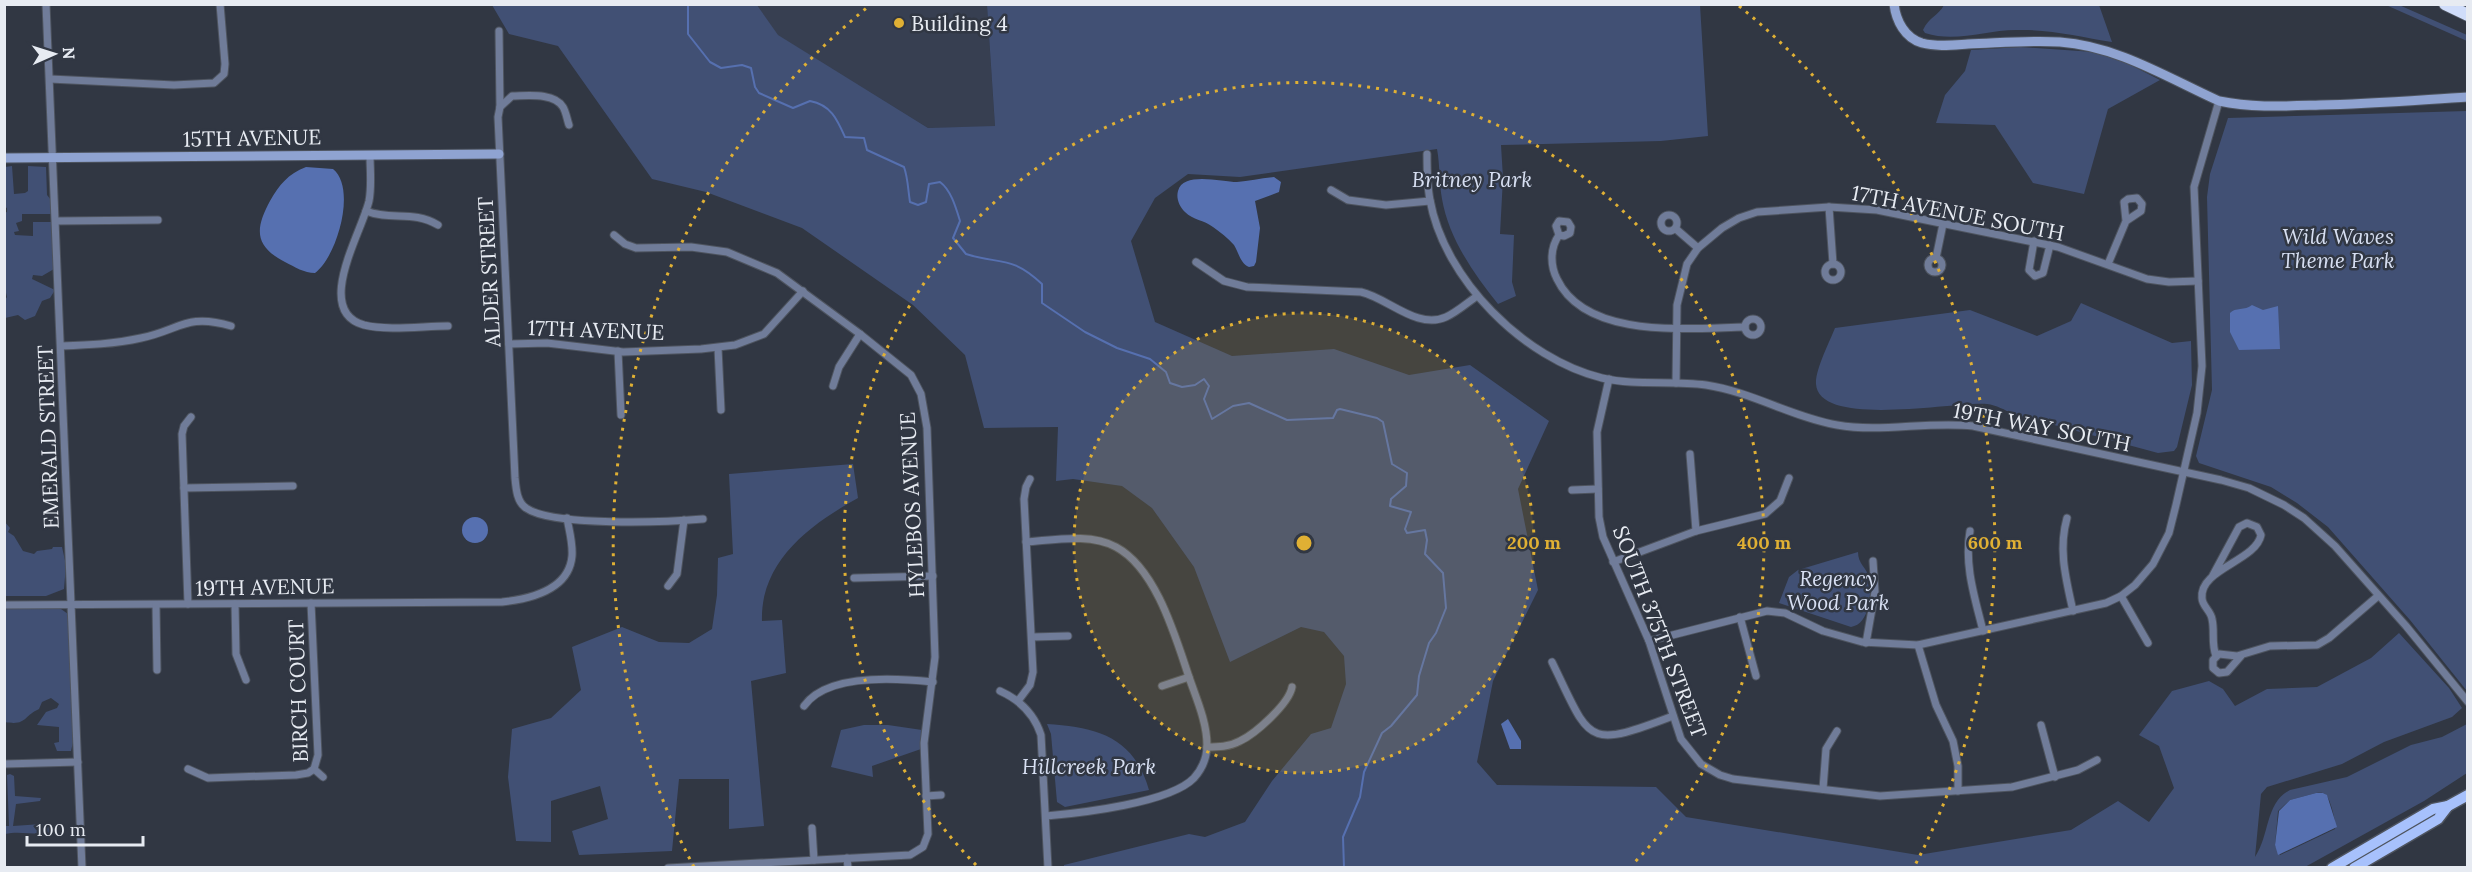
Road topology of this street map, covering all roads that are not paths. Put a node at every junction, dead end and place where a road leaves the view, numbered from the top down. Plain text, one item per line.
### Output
1 (46, 4) edge
2 (220, 4) edge
3 (1894, 4) edge
4 (2445, 4) edge
5 (2468, 15) edge
6 (499, 31) dead end
7 (50, 79) junction
8 (2468, 97) edge
9 (2219, 101) junction
10 (500, 108) junction
11 (569, 125) dead end
12 (500, 154) junction
13 (1426, 154) dead end
14 (370, 155) junction
15 (4, 158) edge
16 (54, 158) junction
17 (1331, 190) dead end
18 (1430, 201) junction
19 (1829, 207) junction
20 (366, 211) junction
21 (158, 220) dead end
22 (56, 221) junction
23 (2126, 222) dead end
24 (1943, 224) junction
25 (438, 225) dead end
26 (1676, 229) dead end
27 (614, 235) dead end
28 (1558, 235) dead end
29 (2034, 241) junction
30 (2049, 245) junction
31 (1698, 248) junction
32 (1936, 258) dead end
33 (1196, 262) dead end
34 (1833, 264) dead end
35 (2108, 264) junction
36 (2198, 281) junction
37 (803, 291) junction
38 (1478, 296) junction
39 (231, 326) dead end
40 (448, 326) dead end
41 (1745, 327) dead end
42 (1677, 328) junction
43 (860, 334) junction
44 (509, 344) junction
45 (61, 346) junction
46 (718, 348) junction
47 (618, 351) junction
48 (1609, 379) junction
49 (1676, 383) junction
50 (833, 386) dead end
51 (722, 410) dead end
52 (621, 415) dead end
53 (191, 417) dead end
54 (1690, 454) dead end
55 (2183, 472) junction
56 (1789, 478) dead end
57 (1030, 479) dead end
58 (293, 486) dead end
59 (184, 488) junction
60 (1598, 489) junction
61 (1572, 490) dead end
62 (567, 518) junction
63 (2067, 518) dead end
64 (703, 519) dead end
65 (684, 520) junction
66 (1696, 531) junction
67 (1970, 531) dead end
68 (1026, 542) junction
69 (1873, 561) dead end
70 (1613, 562) junction
71 (933, 576) junction
72 (2212, 577) junction
73 (854, 578) dead end
74 (668, 586) dead end
75 (2121, 596) junction
76 (2378, 596) junction
77 (235, 603) junction
78 (311, 603) junction
79 (72, 604) junction
80 (156, 604) junction
81 (188, 604) junction
82 (4, 605) edge
83 (2073, 611) junction
84 (1740, 617) junction
85 (1983, 631) junction
86 (1068, 636) dead end
87 (1032, 637) junction
88 (1649, 641) junction
89 (1866, 643) junction
90 (2148, 643) dead end
91 (1918, 645) junction
92 (2216, 656) junction
93 (2241, 656) junction
94 (1552, 662) dead end
95 (157, 670) dead end
96 (1756, 676) dead end
97 (1189, 677) junction
98 (246, 680) dead end
99 (933, 682) junction
100 (1162, 686) dead end
101 (1292, 687) dead end
102 (1000, 691) dead end
103 (1018, 701) junction
104 (2468, 702) edge
105 (804, 706) dead end
106 (1673, 716) junction
107 (2041, 725) dead end
108 (1837, 731) dead end
109 (1207, 747) junction
110 (2097, 760) dead end
111 (78, 762) junction
112 (4, 764) edge
113 (188, 769) dead end
114 (314, 769) junction
115 (323, 777) dead end
116 (2055, 777) junction
117 (1822, 789) junction
118 (1958, 791) junction
119 (941, 795) dead end
120 (2468, 795) edge
121 (926, 796) junction
122 (2448, 806) junction
123 (1046, 816) junction
124 (812, 828) dead end
125 (847, 858) junction
126 (814, 860) junction
127 (736, 866) edge
128 (82, 867) edge
129 (668, 867) edge
130 (848, 867) edge
131 (1048, 867) edge
132 (2331, 867) edge
133 (2354, 867) edge

1 - 7 street, EMERALD STREET
2 - 7 street
3 - 9 street
4 - 5 highway
6 - 10 street, ALDER STREET
7 - 16 street, EMERALD STREET
8 - 9 street
9 - 36 street
10 - 11 street
10 - 12 street, ALDER STREET
12 - 14 street, 15TH AVENUE
12 - 44 street, ALDER STREET
13 - 18 street, 19TH WAY SOUTH
14 - 16 street, 15TH AVENUE
14 - 20 street
15 - 16 street, 15TH AVENUE
16 - 22 street, EMERALD STREET
17 - 18 street
18 - 38 street, 19TH WAY SOUTH
19 - 24 street, 17TH AVENUE SOUTH
19 - 31 street, 17TH AVENUE SOUTH
19 - 34 street
20 - 25 street
20 - 40 street
21 - 22 street
22 - 45 street, EMERALD STREET
23 - 35 street
24 - 29 street, 17TH AVENUE SOUTH
24 - 32 street
26 - 31 street
27 - 37 street, HYLEBOS AVENUE
28 - 42 street
29 - 30 street, 17TH AVENUE SOUTH
29 - 30 street
30 - 35 street, 17TH AVENUE SOUTH
31 - 42 street, 17TH AVENUE SOUTH
33 - 38 street
35 - 36 street, 17TH AVENUE SOUTH
36 - 55 street
37 - 43 street, HYLEBOS AVENUE
37 - 46 street, 17TH AVENUE
38 - 48 street, 19TH WAY SOUTH
39 - 45 street
41 - 42 street
42 - 49 street, 17TH AVENUE SOUTH
43 - 50 street
43 - 71 street, HYLEBOS AVENUE
44 - 47 street, 17TH AVENUE
44 - 62 street, ALDER STREET
45 - 79 street, EMERALD STREET
46 - 47 street, 17TH AVENUE
46 - 51 street
47 - 52 street
48 - 49 street, 19TH WAY SOUTH
48 - 60 street, SOUTH 375TH STREET
49 - 55 street, 19TH WAY SOUTH
53 - 59 street
54 - 66 street
55 - 75 street
55 - 76 street, 19TH WAY SOUTH
56 - 66 street
57 - 68 street
58 - 59 street
59 - 81 street
60 - 61 street
60 - 70 street, SOUTH 375TH STREET
62 - 65 street
62 - 78 street, 19TH AVENUE
63 - 83 street
64 - 65 street
65 - 74 street
66 - 70 street
67 - 85 street
68 - 87 street
68 - 97 street
69 - 89 street
70 - 88 street, SOUTH 375TH STREET
71 - 73 street
71 - 99 street, HYLEBOS AVENUE
72 - 72 street
72 - 92 street
75 - 83 street
75 - 90 street
76 - 93 street
76 - 104 street, 19TH WAY SOUTH
77 - 78 street, 19TH AVENUE
77 - 81 street, 19TH AVENUE
77 - 98 street
78 - 114 street, BIRCH COURT
79 - 80 street, 19TH AVENUE
79 - 82 street, 19TH AVENUE
79 - 111 street, EMERALD STREET
80 - 81 street, 19TH AVENUE
80 - 95 street
83 - 85 street
84 - 88 street
84 - 89 street
84 - 96 street
85 - 91 street
86 - 87 street
87 - 103 street
88 - 106 street, SOUTH 375TH STREET
89 - 91 street
91 - 118 street
92 - 93 street
92 - 93 street
94 - 106 street
97 - 100 street
97 - 109 street
99 - 105 street
99 - 121 street, HYLEBOS AVENUE
101 - 109 street
102 - 103 street
103 - 123 street
106 - 117 street, SOUTH 375TH STREET
107 - 116 street
108 - 117 street
109 - 123 street
110 - 116 street
111 - 112 street
111 - 128 street, EMERALD STREET
113 - 114 street
114 - 115 street, BIRCH COURT
116 - 118 street
117 - 118 street
119 - 121 street
120 - 122 main road
121 - 125 street, HYLEBOS AVENUE
122 - 132 main road
122 - 133 main road
123 - 131 street
124 - 126 street
125 - 126 street
125 - 130 street
126 - 127 street
127 - 129 street

